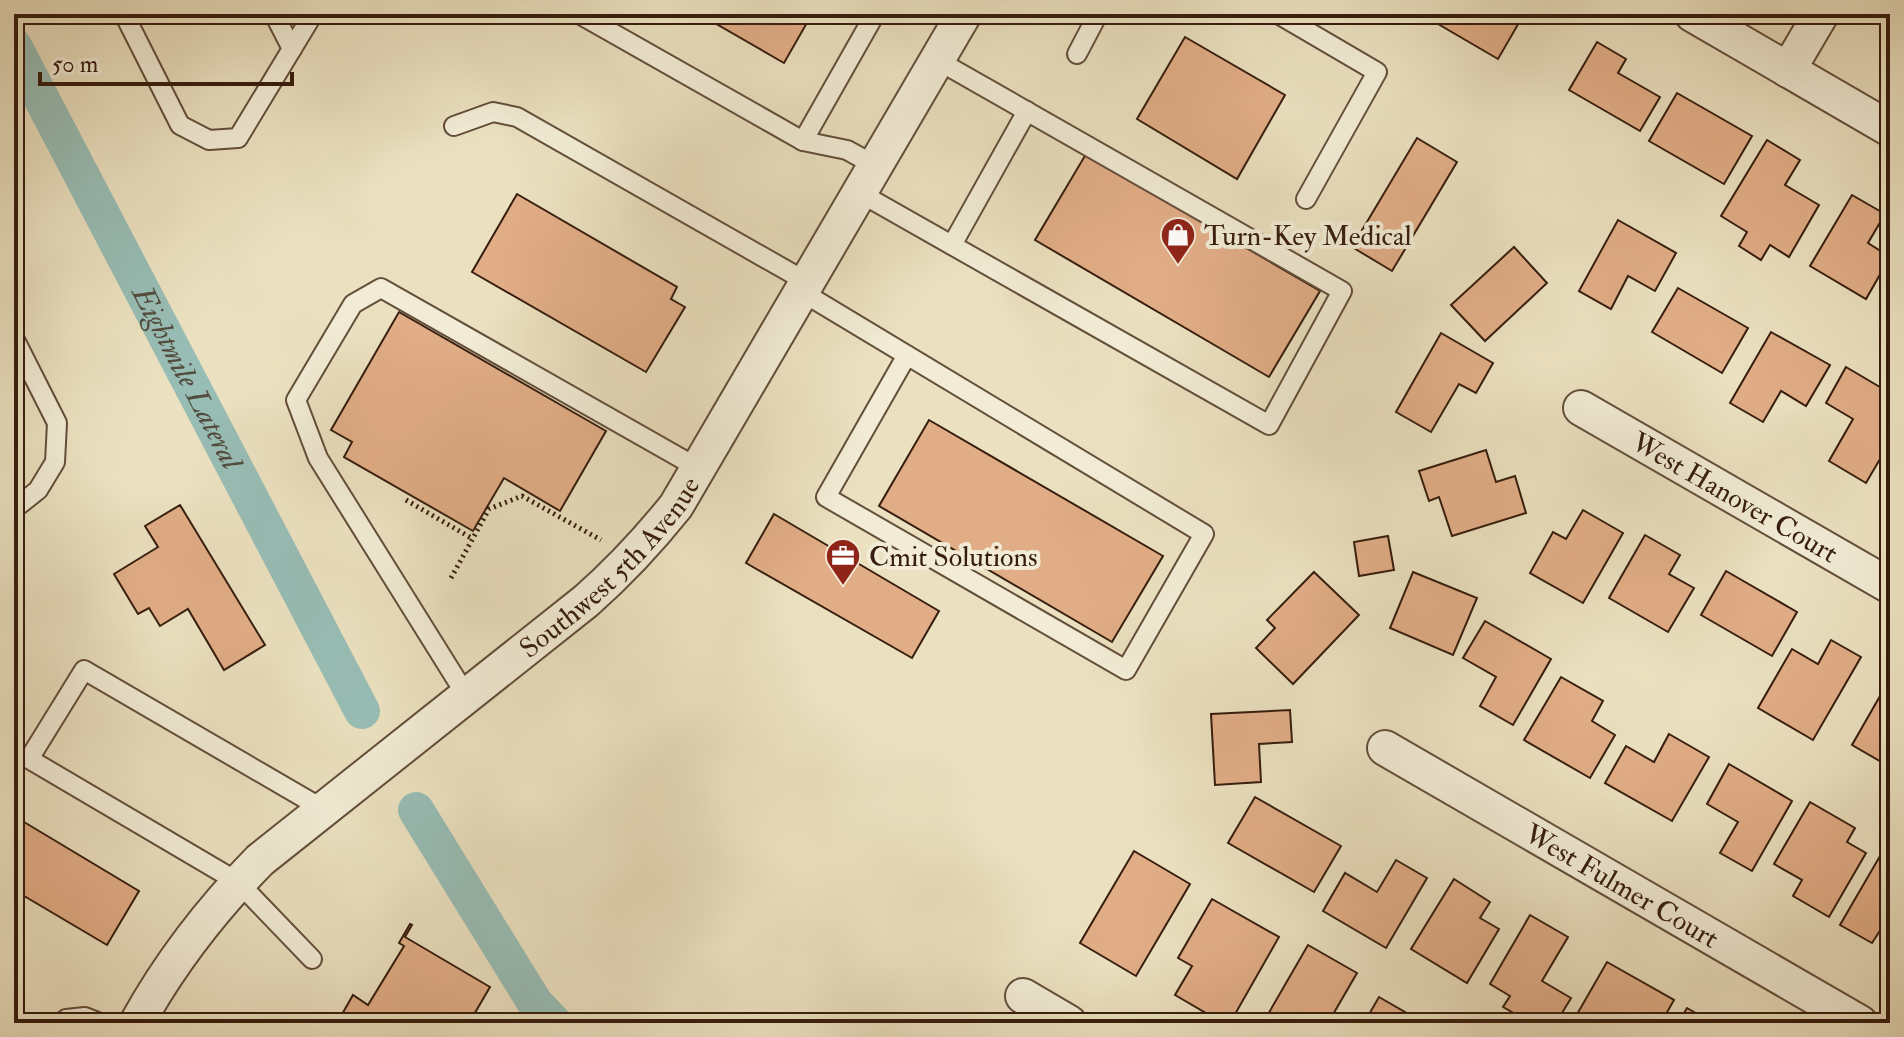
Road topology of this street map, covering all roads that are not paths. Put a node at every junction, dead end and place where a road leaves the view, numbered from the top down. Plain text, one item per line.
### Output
1 (124, 14) edge
2 (274, 14) edge
3 (313, 14) edge
4 (579, 14) edge
5 (875, 14) edge
6 (964, 14) edge
7 (1098, 14) edge
8 (1278, 14) edge
9 (1692, 14) edge
10 (1821, 14) edge
11 (292, 49) junction
12 (1077, 54) dead end
13 (937, 60) junction
14 (1788, 70) junction
15 (1027, 111) junction
16 (454, 126) dead end
17 (1890, 129) edge
18 (803, 141) junction
19 (868, 180) junction
20 (1306, 199) dead end
21 (952, 245) junction
22 (805, 287) junction
23 (14, 338) edge
24 (907, 355) junction
25 (1581, 408) dead end
26 (698, 468) junction
27 (14, 509) edge
28 (1890, 586) edge
29 (466, 695) junction
30 (1385, 748) dead end
31 (323, 809) junction
32 (238, 882) junction
33 (312, 959) dead end
34 (1023, 996) dead end
35 (62, 1023) edge
36 (100, 1023) edge
37 (137, 1023) edge
38 (1069, 1023) edge
39 (1860, 1023) edge

1 - 11 lane
2 - 11 lane
3 - 11 lane
4 - 18 lane
5 - 18 lane
6 - 13 street, Southwest 5th Avenue
7 - 12 lane
8 - 20 lane
9 - 14 street
10 - 14 street
13 - 15 lane
13 - 19 street, Southwest 5th Avenue
14 - 17 street
15 - 21 lane
15 - 21 lane
16 - 22 lane
18 - 19 lane
19 - 21 lane
19 - 22 street, Southwest 5th Avenue
22 - 24 lane
22 - 26 street, Southwest 5th Avenue
23 - 27 lane
24 - 24 lane
25 - 28 street, West Hanover Court
26 - 29 street, Southwest 5th Avenue
26 - 29 lane
29 - 31 street, Southwest 5th Avenue
30 - 39 street, West Fulmer Court
31 - 32 street, Southwest 5th Avenue
31 - 32 lane
32 - 33 lane
32 - 37 street, Southwest 5th Avenue
34 - 38 street
35 - 36 lane

